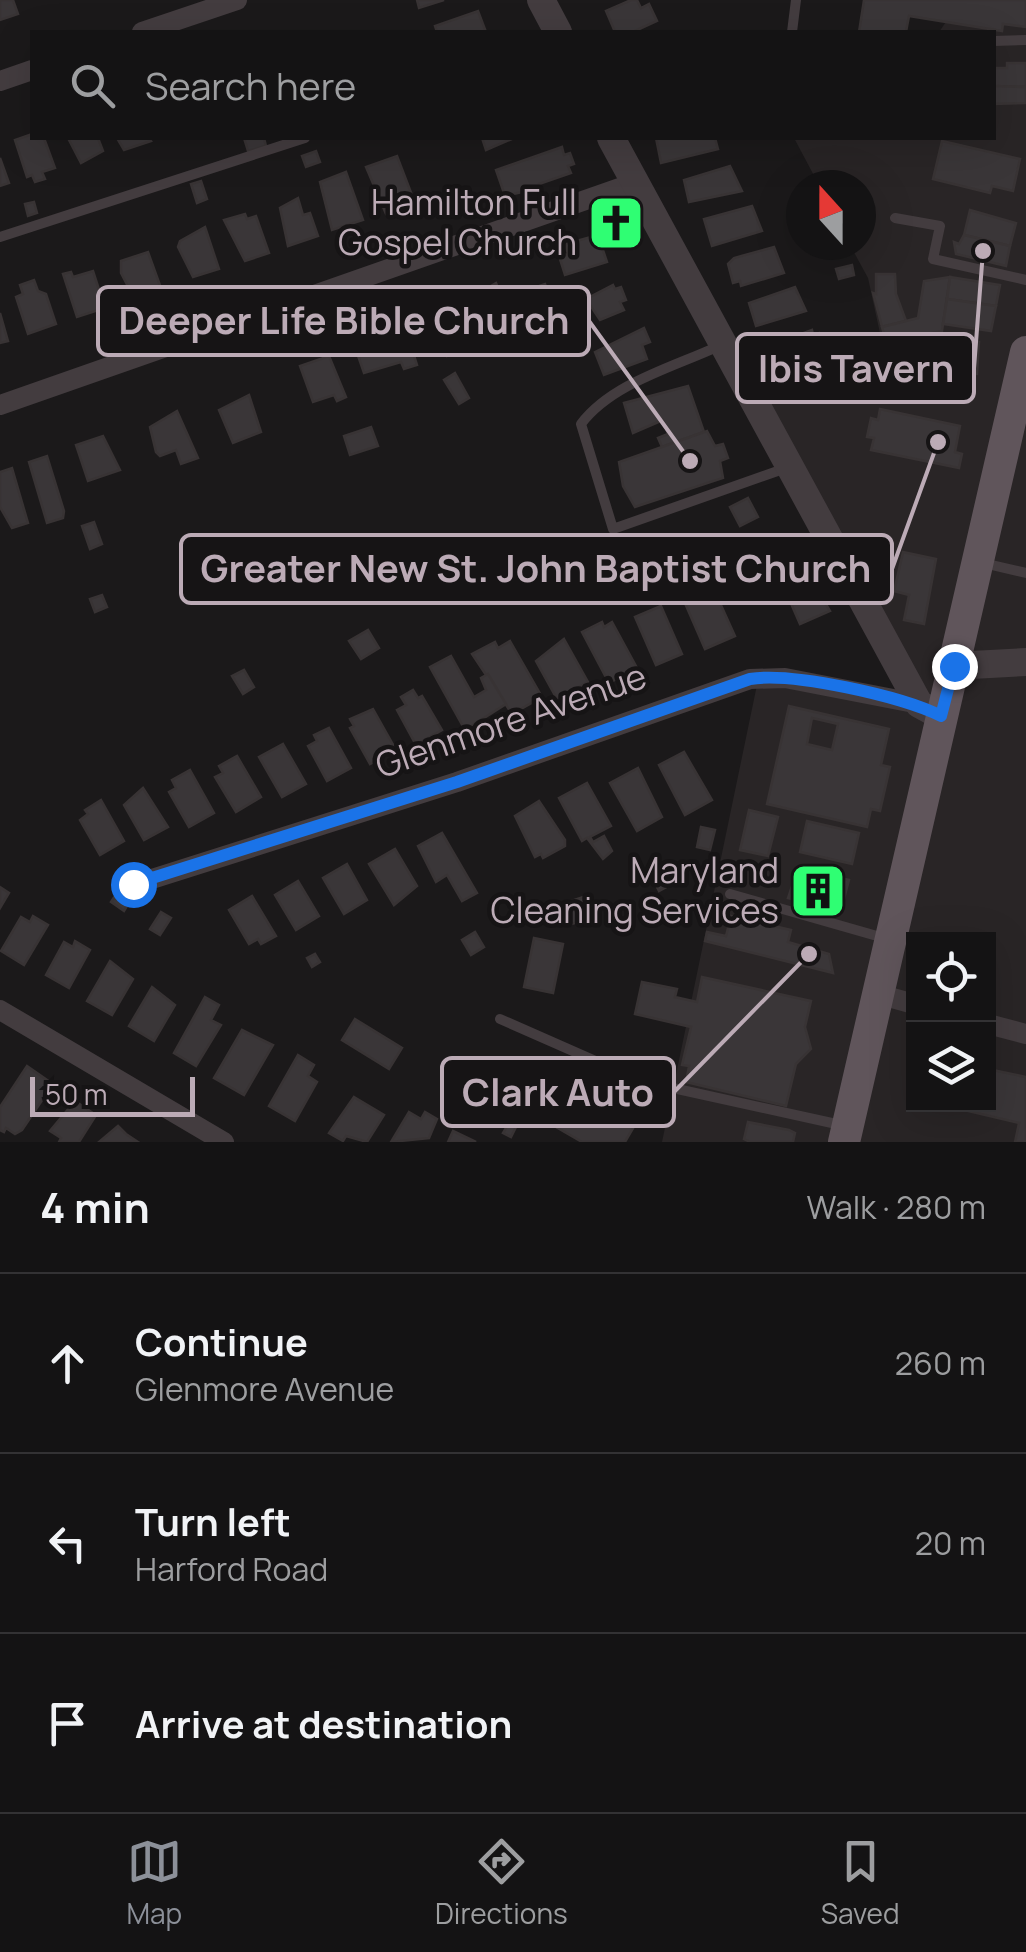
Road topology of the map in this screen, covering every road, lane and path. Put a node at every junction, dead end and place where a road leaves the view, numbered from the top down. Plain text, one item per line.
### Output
1 (238, 0) edge
2 (541, 0) edge
3 (796, 0) edge
4 (148, 30) edge
5 (557, 30) edge
6 (792, 30) edge
7 (1026, 40) edge
8 (996, 41) edge
9 (30, 71) edge
10 (0, 81) edge
11 (299, 140) edge
12 (612, 140) edge
13 (634, 182) junction
14 (895, 218) dead end
15 (0, 237) edge
16 (1026, 280) edge
17 (723, 344) junction
18 (1026, 352) edge
19 (1022, 389) edge
20 (0, 405) edge
21 (790, 467) junction
22 (977, 562) junction
23 (1026, 573) edge
24 (1026, 662) edge
25 (954, 666) junction
26 (930, 710) junction
27 (133, 884) dead end
28 (730, 894) dead end
29 (890, 940) junction
30 (878, 994) junction
31 (906, 1002) edge
32 (0, 1010) edge
33 (500, 1019) dead end
34 (996, 1026) edge
35 (1026, 1034) edge
36 (846, 1134) edge
37 (224, 1142) edge

1 - 4 street
2 - 5 street
3 - 6 lane
7 - 8 lane
9 - 10 street
11 - 15 lane
12 - 13 street
13 - 17 street
13 - 20 street
14 - 16 lane
17 - 21 street
17 - 21 lane
18 - 19 main road
19 - 22 main road
21 - 26 street
22 - 23 lane
22 - 25 main road
24 - 25 street
25 - 26 main road
26 - 27 street, Glenmore Avenue
26 - 29 main road
28 - 29 lane
29 - 30 main road
30 - 31 street
30 - 36 main road
32 - 37 street
33 - 36 lane
34 - 35 street

